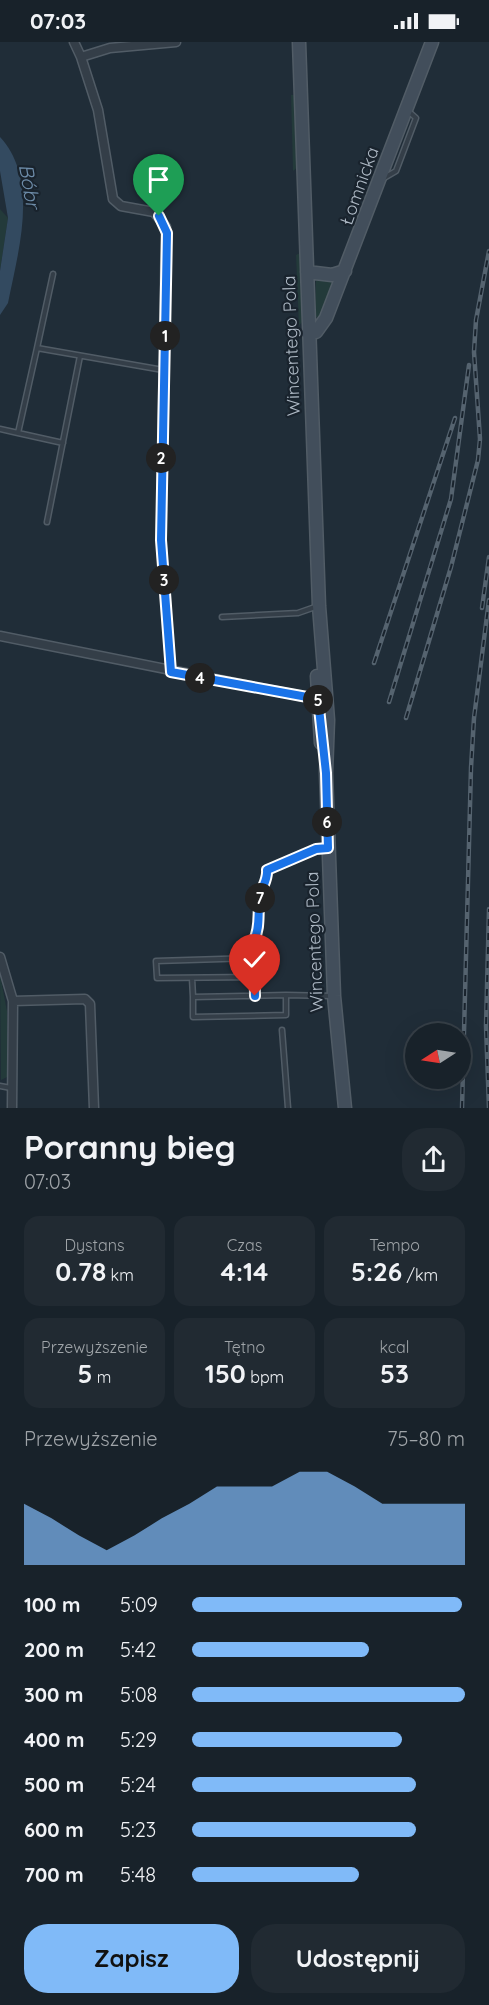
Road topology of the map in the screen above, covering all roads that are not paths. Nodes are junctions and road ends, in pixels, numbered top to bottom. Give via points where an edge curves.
1 (74, 42) edge
2 (176, 42) edge
3 (299, 42) edge
4 (432, 42) edge
5 (81, 57) junction
6 (345, 271) junction
7 (307, 272) junction
8 (53, 274) dead end
9 (309, 333) junction
10 (37, 348) junction
11 (80, 356) junction
12 (164, 370) junction
13 (0, 429) edge
14 (18, 433) junction
15 (63, 443) junction
16 (47, 522) dead end
17 (319, 606) junction
18 (222, 617) dead end
19 (0, 636) edge
20 (171, 672) junction
21 (323, 703) junction
22 (328, 848) junction
23 (0, 957) edge
24 (254, 958) junction
25 (255, 977) junction
26 (192, 978) junction
27 (286, 995) junction
28 (255, 996) junction
29 (334, 996) junction
30 (193, 997) junction
31 (13, 1001) junction
32 (282, 1030) dead end
33 (0, 1086) edge
34 (13, 1088) junction
35 (12, 1108) edge
36 (94, 1108) edge
37 (288, 1108) edge
38 (345, 1108) edge

1 - 5 street
2 - 5 street via 110,48
3 - 7 street, Wincentego Pola
4 - 6 street, Łomnicka
5 - 12 street via 98,110 116,204 154,212 166,226
6 - 7 street via 333,275
6 - 9 street, Łomnicka via 322,327
7 - 9 street, Wincentego Pola
8 - 10 lane
9 - 17 street, Wincentego Pola
10 - 11 lane
10 - 14 lane
11 - 12 lane
11 - 15 lane
12 - 20 street via 161,540
13 - 14 lane
14 - 15 lane
15 - 16 lane
17 - 18 lane via 298,614
17 - 21 street, Wincentego Pola
19 - 20 street
20 - 21 street
21 - 22 street, Wincentego Pola
22 - 24 lane via 316,849 267,870 268,879 260,896
22 - 29 street, Wincentego Pola
23 - 31 street
24 - 25 lane
24 - 26 lane via 156,961 157,978
25 - 26 lane
25 - 28 lane
26 - 30 lane
27 - 28 lane
27 - 29 lane
27 - 30 lane via 286,1015 193,1017
28 - 30 lane
29 - 38 street, Wincentego Pola
31 - 34 street
31 - 36 street via 85,999 90,1004
32 - 37 lane
33 - 34 lane
34 - 35 street

